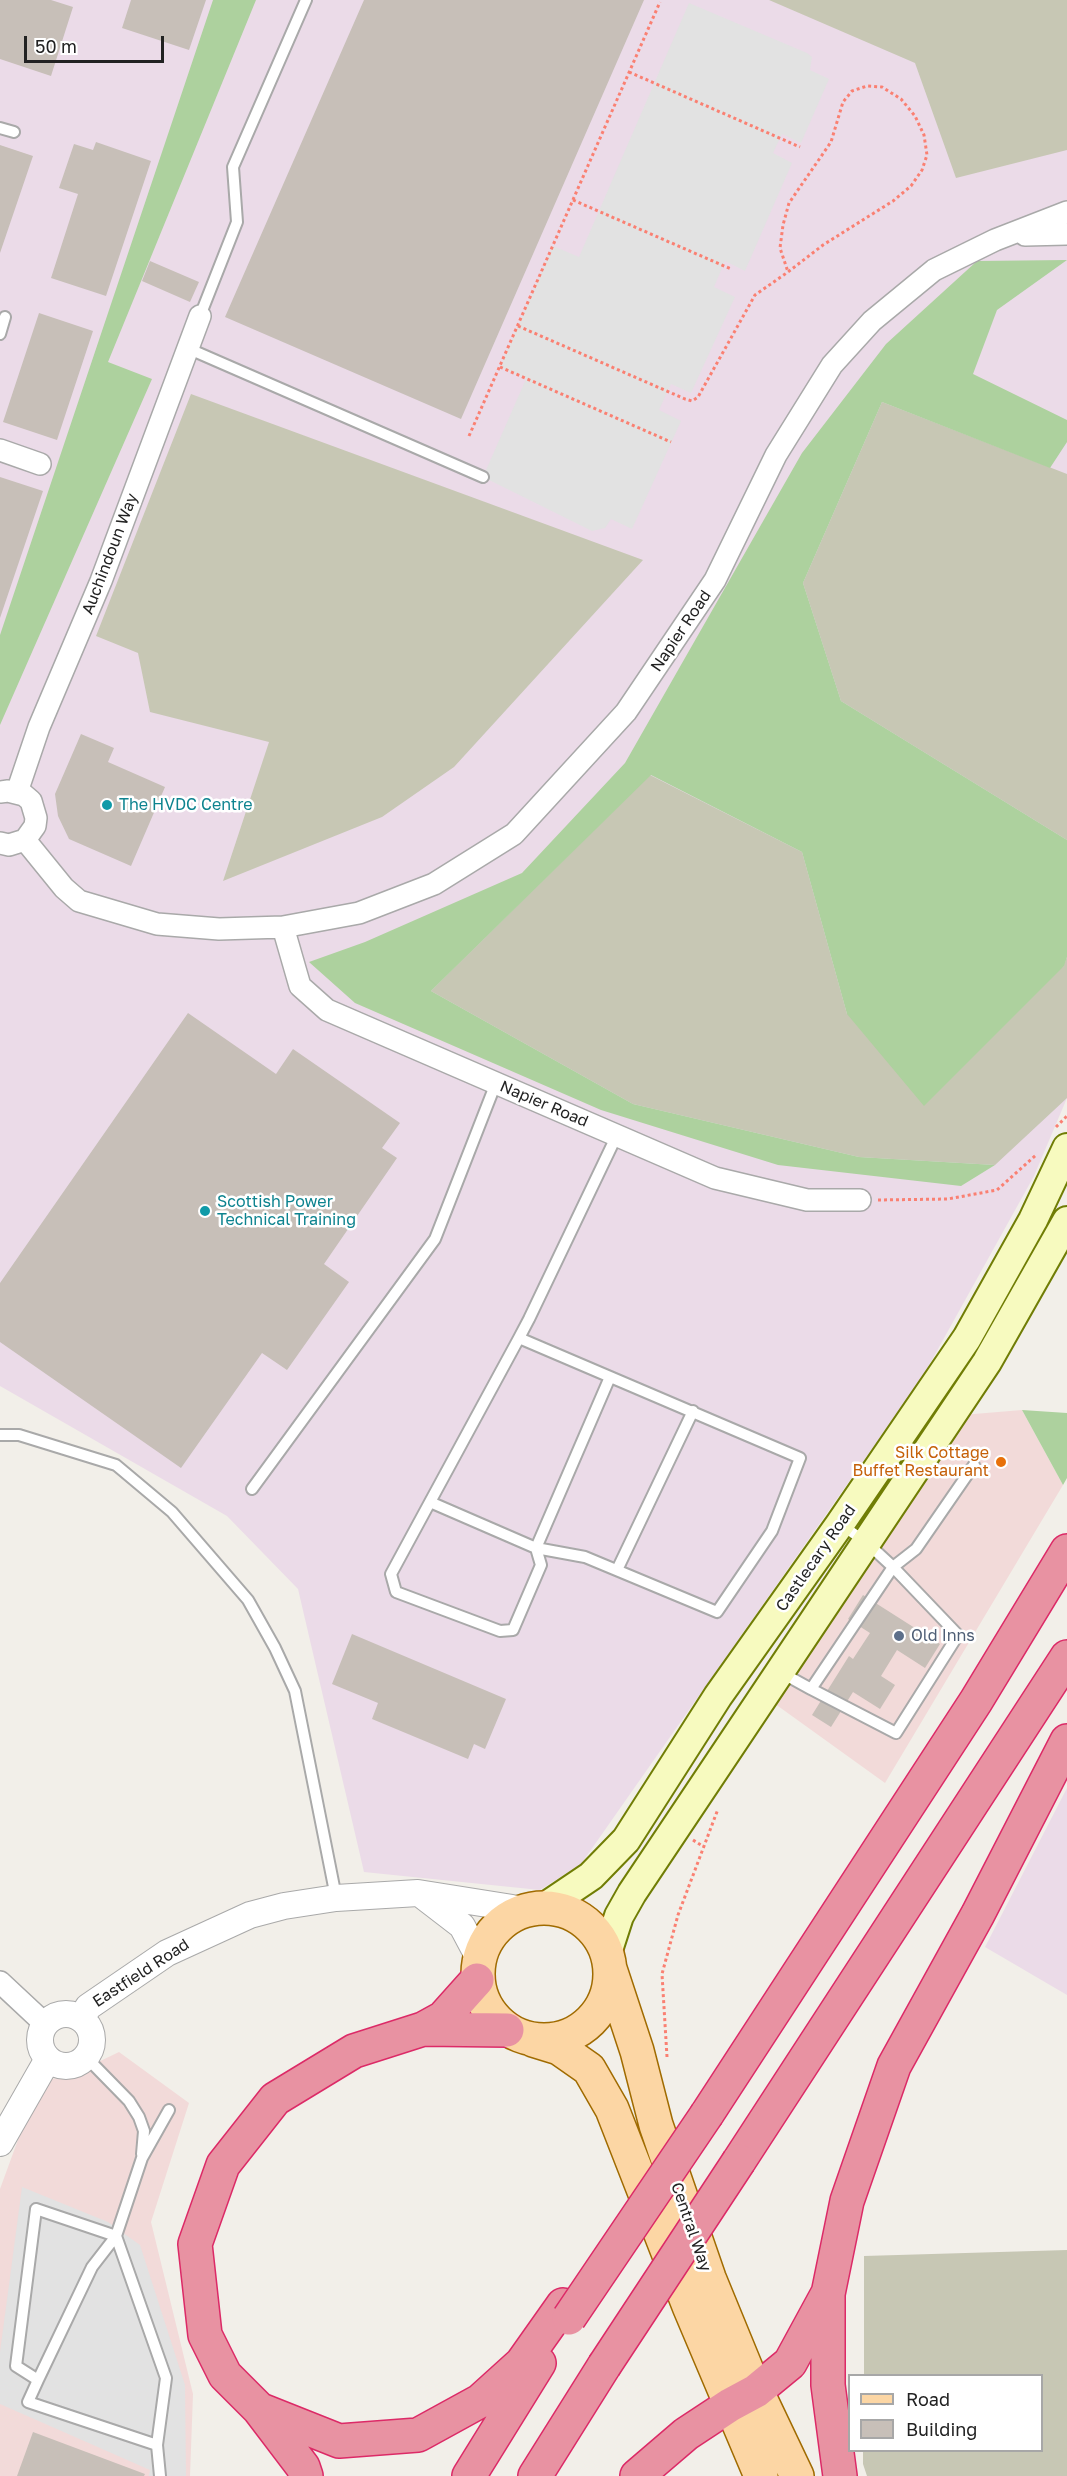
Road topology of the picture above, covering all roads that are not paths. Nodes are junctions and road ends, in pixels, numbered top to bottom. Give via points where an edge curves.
1 (306, 0) edge
2 (0, 128) edge
3 (14, 132) dead end
4 (1067, 212) edge
5 (1067, 234) edge
6 (995, 240) junction
7 (200, 316) joint
8 (6, 317) dead end
9 (0, 334) edge
10 (187, 348) junction
11 (0, 450) edge
12 (40, 464) dead end
13 (483, 477) dead end
14 (8, 792) edge
15 (25, 840) junction
16 (0, 843) edge
17 (283, 927) junction
18 (496, 1083) junction
19 (617, 1135) junction
20 (1055, 1142) edge
21 (860, 1200) road end
22 (1067, 1221) edge
23 (519, 1338) junction
24 (610, 1377) junction
25 (693, 1412) junction
26 (0, 1435) edge
27 (974, 1465) dead end
28 (252, 1489) dead end
29 (430, 1502) junction
30 (840, 1524) junction
31 (866, 1542) junction
32 (536, 1548) junction
33 (1067, 1551) edge
34 (893, 1567) junction
35 (617, 1570) junction
36 (1067, 1657) edge
37 (780, 1672) junction
38 (811, 1689) junction
39 (1067, 1740) edge
40 (418, 1893) junction
41 (336, 1898) junction
42 (535, 1909) junction
43 (609, 1961) junction
44 (478, 1969) junction
45 (0, 1982) edge
46 (82, 2019) junction
47 (45, 2024) junction
48 (423, 2029) junction
49 (520, 2035) junction
50 (86, 2057) junction
51 (48, 2059) junction
52 (169, 2110) dead end
53 (0, 2143) edge
54 (142, 2158) junction
55 (116, 2236) junction
56 (828, 2294) junction
57 (566, 2312) junction
58 (38, 2380) junction
59 (743, 2398) junction
60 (259, 2409) junction
61 (157, 2445) junction
62 (160, 2476) edge
63 (306, 2476) edge
64 (469, 2476) edge
65 (535, 2476) edge
66 (637, 2476) edge
67 (761, 2476) edge
68 (797, 2476) edge
69 (840, 2476) edge

1 - 7 lane via 233,167 237,222
2 - 3 lane
4 - 6 street, Napier Road
5 - 6 street, Napier Road via 1038,233
6 - 17 street, Napier Road via 934,270 872,321 832,365 776,455 716,580 626,712 514,834 434,884 359,913
7 - 10 street, Auchindoun Way
8 - 9 lane
10 - 13 lane
10 - 14 street, Auchindoun Way via 101,581
11 - 12 street
14 - 15 street via 31,801 36,818
15 - 16 street via 9,845
15 - 17 street, Napier Road via 63,888 79,901 157,924 219,929
17 - 18 street, Napier Road via 300,986 327,1010
18 - 19 street, Napier Road
18 - 28 lane via 435,1239
19 - 21 street, Napier Road via 715,1178 807,1200
19 - 23 lane
20 - 30 main road, Castlecary Road via 1033,1220 967,1338
22 - 31 main road, Castlecary Road via 987,1362
23 - 24 lane
23 - 29 lane
24 - 25 lane
24 - 32 lane
25 - 35 lane
25 - 35 lane via 800,1458 772,1532 717,1612
26 - 41 lane via 19,1435 116,1465 172,1512 248,1600 295,1691
27 - 34 lane via 916,1549
29 - 32 lane
29 - 32 lane via 391,1574 396,1592 500,1631 513,1630 542,1564
30 - 31 lane
30 - 42 main road, Castlecary Road via 718,1696 626,1840 591,1876
31 - 34 lane
31 - 37 main road, Castlecary Road
32 - 35 lane via 585,1557
33 - 57 highway, bridge via 976,1701 825,1934
34 - 38 lane
34 - 38 lane via 958,1635 896,1733
36 - 65 highway, bridge
37 - 38 lane
37 - 43 main road, Castlecary Road via 619,1916
39 - 56 highway via 894,2066 847,2201
40 - 41 street, Eastfield Road
40 - 42 street, Eastfield Road
40 - 44 street via 462,1926
41 - 46 street, Eastfield Road via 250,1915 195,1938 129,1976 88,2007
42 - 43 main road via 568,1912 587,1923 601,1940
42 - 44 main road via 508,1918 493,1930
43 - 49 main road via 610,1984 592,2020 575,2033 556,2040
43 - 59 main road, Central Way
44 - 48 highway via 443,2018
44 - 49 main road via 482,1999 492,2016
45 - 47 street
46 - 47 street via 59,2015
46 - 50 street via 92,2042
47 - 51 street via 40,2046
48 - 49 highway
48 - 60 highway via 354,2051 274,2098 223,2165 195,2244 205,2335 225,2375
49 - 59 main road, Central Way via 559,2048 589,2069 599,2084
50 - 51 street via 71,2066
50 - 54 lane via 129,2101 139,2117 144,2131
51 - 53 street
52 - 54 lane
54 - 55 lane
55 - 58 lane via 92,2267
55 - 58 lane via 36,2209 16,2366
55 - 61 lane via 166,2378
56 - 59 highway via 790,2363
56 - 69 highway via 828,2385
57 - 60 highway via 522,2363 480,2401 418,2435 339,2441
57 - 64 highway
58 - 61 lane via 28,2402
59 - 66 highway via 686,2434
59 - 67 main road, Central Way
59 - 68 main road, Central Way
60 - 63 highway
61 - 62 lane

